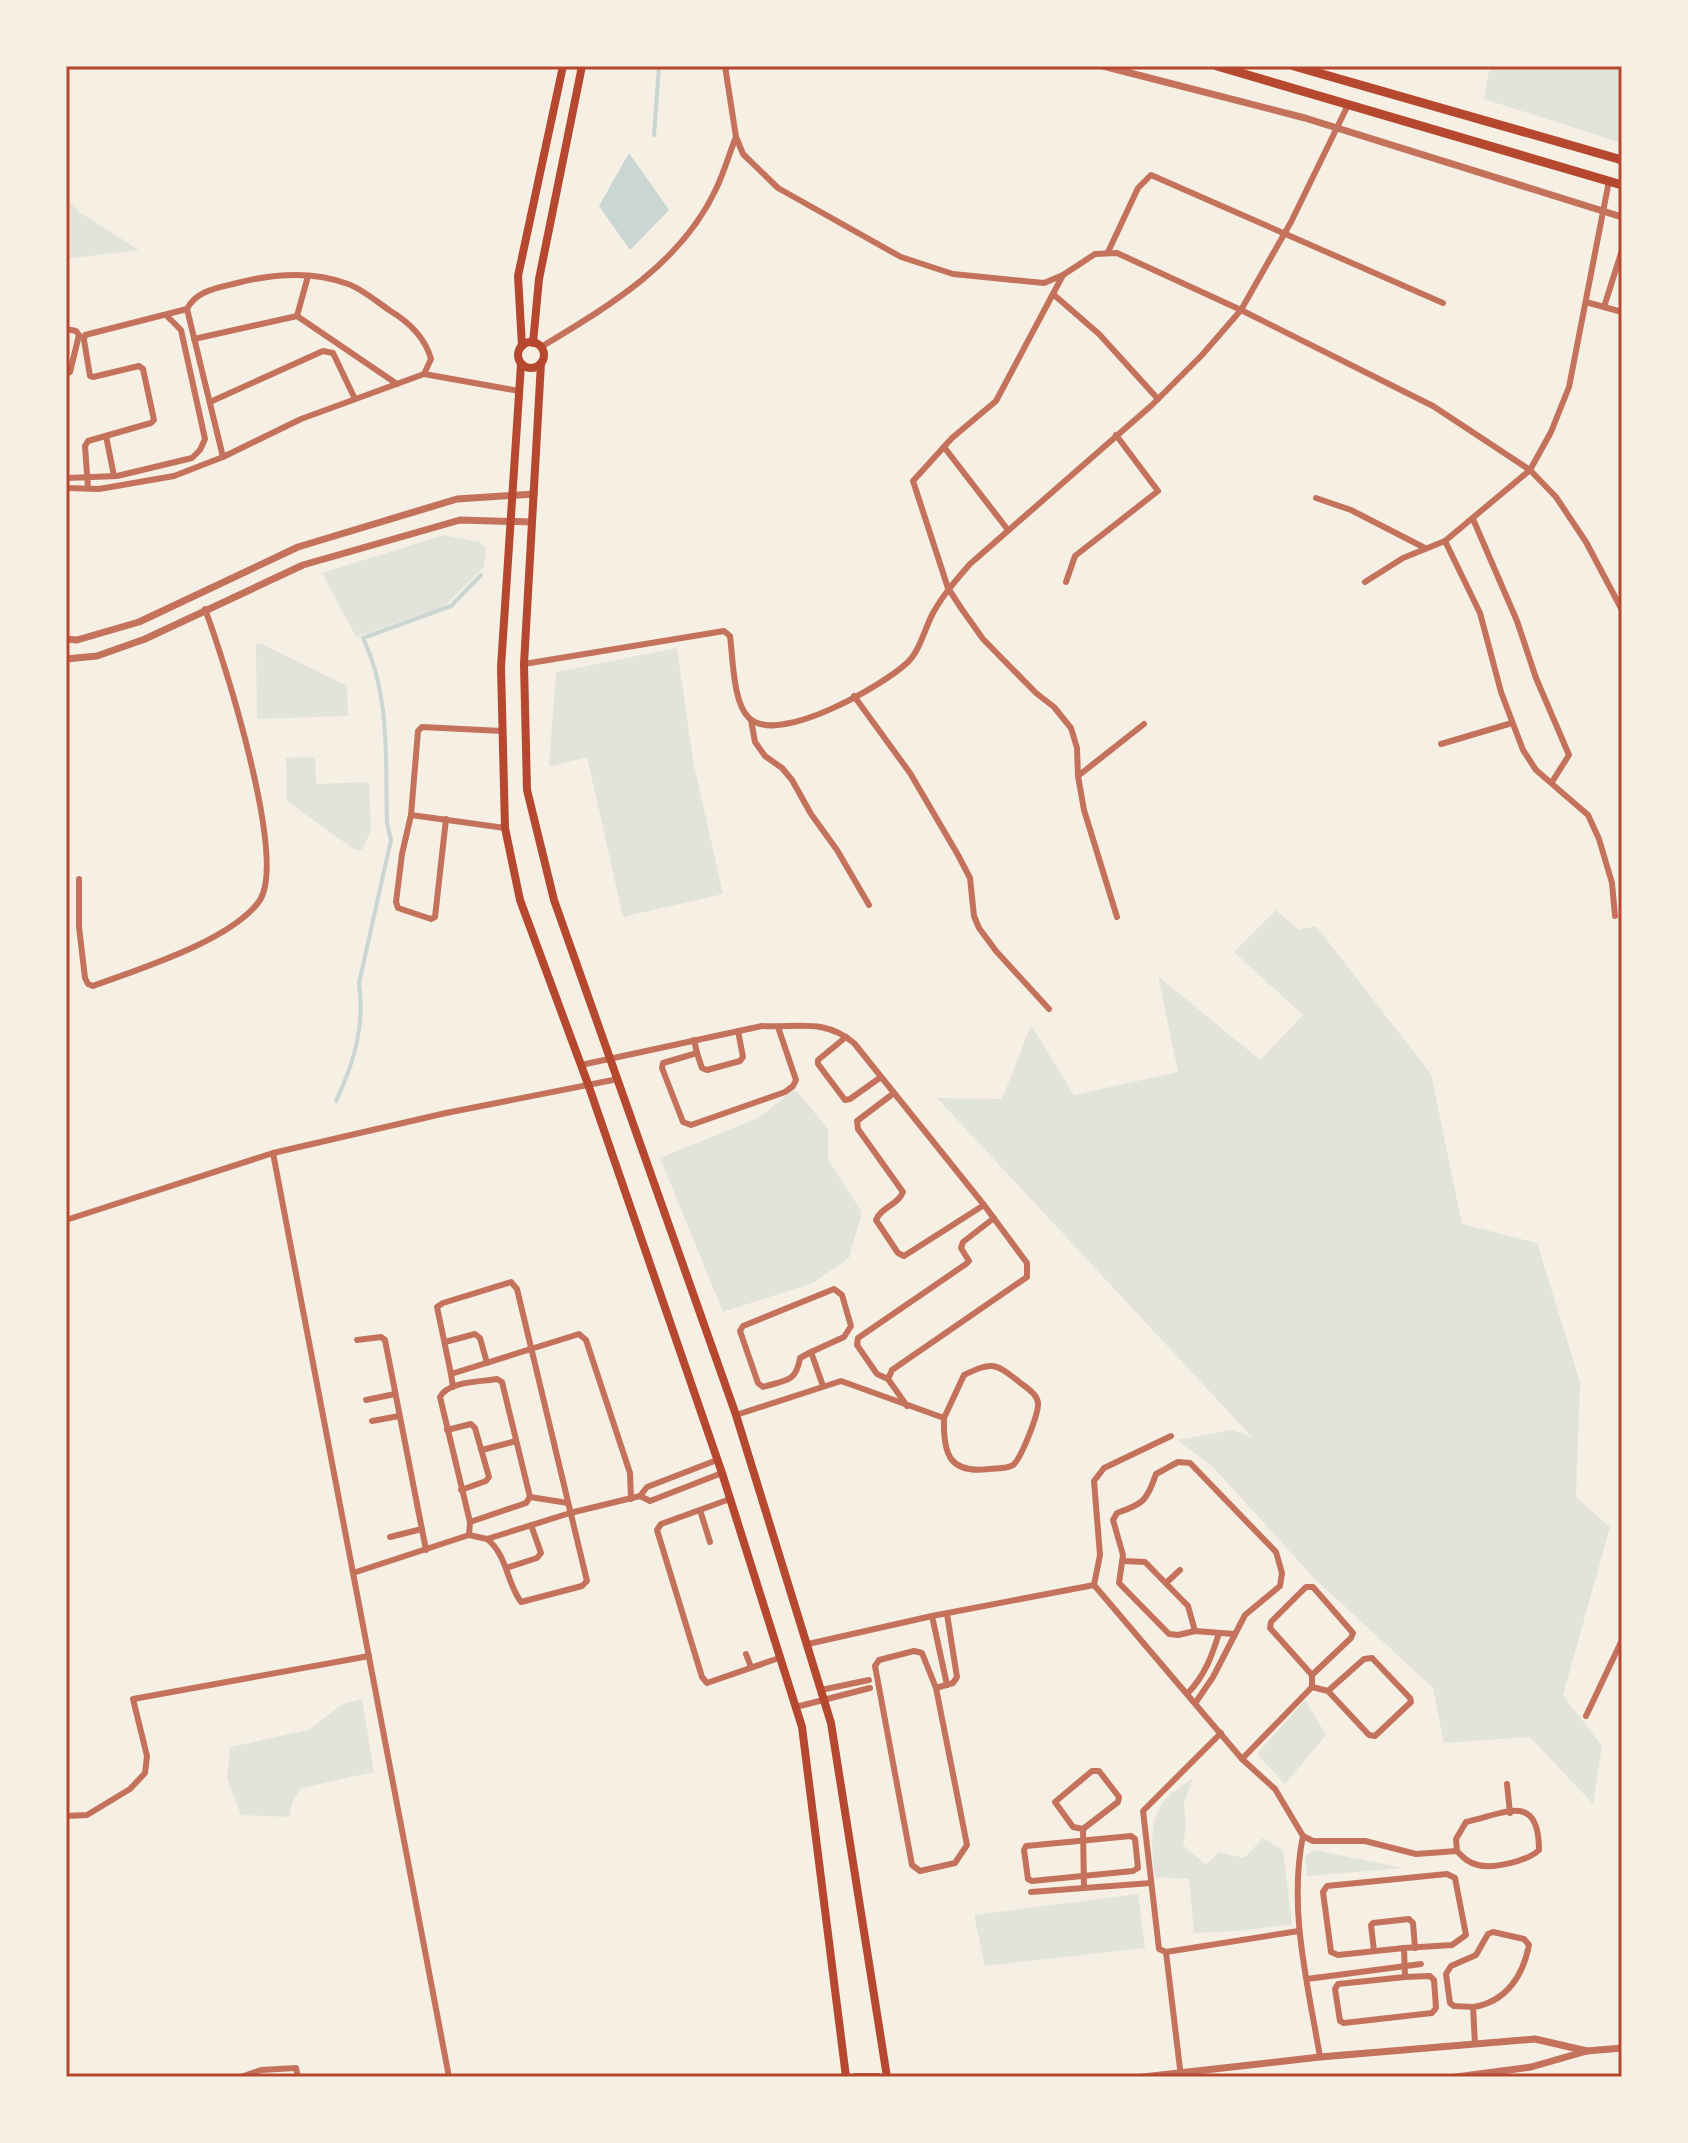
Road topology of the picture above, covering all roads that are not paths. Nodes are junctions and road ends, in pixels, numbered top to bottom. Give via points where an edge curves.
1 (563, 66) edge
2 (582, 66) edge
3 (725, 66) edge
4 (1103, 66) edge
5 (1217, 66) edge
6 (1294, 66) edge
7 (1348, 105) junction
8 (1337, 128) junction
9 (736, 137) junction
10 (1620, 158) edge
11 (1609, 181) junction
12 (1622, 185) edge
13 (1603, 211) junction
14 (1622, 217) edge
15 (1285, 232) junction
16 (1622, 250) edge
17 (1108, 252) junction
18 (1063, 275) junction
19 (308, 276) junction
20 (1053, 294) junction
21 (1586, 302) junction
22 (1443, 303) dead end
23 (1604, 307) junction
24 (187, 309) junction
25 (1241, 310) junction
26 (1622, 312) edge
27 (165, 315) junction
28 (297, 316) junction
29 (66, 329) edge
30 (194, 339) junction
31 (537, 345) junction
32 (522, 346) junction
33 (541, 363) junction
34 (521, 364) junction
35 (66, 374) edge
36 (424, 374) junction
37 (397, 384) junction
38 (519, 391) junction
39 (355, 399) junction
40 (1158, 399) junction
41 (210, 402) junction
42 (1116, 435) junction
43 (106, 436) junction
44 (944, 447) junction
45 (223, 457) junction
46 (1530, 470) junction
47 (114, 476) junction
48 (66, 478) edge
49 (88, 478) junction
50 (66, 488) edge
51 (88, 488) junction
52 (510, 494) junction
53 (534, 494) junction
54 (1316, 498) dead end
55 (1473, 519) junction
56 (532, 522) junction
57 (509, 524) junction
58 (1008, 530) junction
59 (1445, 541) junction
60 (1425, 548) junction
61 (256, 567) junction
62 (264, 582) junction
63 (1066, 582) dead end
64 (1365, 582) dead end
65 (948, 588) junction
66 (205, 609) junction
67 (1622, 610) edge
68 (66, 639) edge
69 (77, 640) junction
70 (78, 658) junction
71 (66, 659) edge
72 (524, 664) junction
73 (854, 696) junction
74 (751, 720) junction
75 (1512, 723) junction
76 (1144, 724) dead end
77 (502, 731) junction
78 (1441, 744) dead end
79 (1078, 776) junction
80 (1552, 782) junction
81 (411, 815) junction
82 (446, 819) junction
83 (505, 828) junction
84 (79, 879) dead end
85 (869, 905) dead end
86 (1615, 916) dead end
87 (1117, 917) dead end
88 (1049, 1009) dead end
89 (778, 1027) junction
90 (738, 1031) junction
91 (846, 1037) junction
92 (694, 1040) junction
93 (697, 1053) junction
94 (610, 1057) junction
95 (581, 1065) junction
96 (881, 1077) junction
97 (618, 1079) junction
98 (588, 1084) junction
99 (894, 1093) junction
100 (273, 1153) junction
101 (984, 1205) junction
102 (994, 1218) junction
103 (66, 1220) edge
104 (357, 1340) dead end
105 (445, 1342) junction
106 (534, 1350) junction
107 (811, 1352) junction
108 (487, 1363) junction
109 (451, 1374) junction
110 (888, 1379) junction
111 (823, 1386) junction
112 (453, 1387) junction
113 (395, 1394) junction
114 (366, 1400) dead end
115 (907, 1406) junction
116 (736, 1415) junction
117 (399, 1416) junction
118 (944, 1418) junction
119 (372, 1421) dead end
120 (447, 1430) junction
121 (1171, 1436) dead end
122 (516, 1441) junction
123 (482, 1450) junction
124 (717, 1460) junction
125 (722, 1473) junction
126 (461, 1490) junction
127 (640, 1496) junction
128 (530, 1497) junction
129 (631, 1499) junction
130 (730, 1499) junction
131 (568, 1503) junction
132 (700, 1510) junction
133 (570, 1513) junction
134 (470, 1522) junction
135 (531, 1525) junction
136 (422, 1529) junction
137 (469, 1535) junction
138 (390, 1537) dead end
139 (487, 1539) junction
140 (710, 1542) dead end
141 (426, 1550) junction
142 (1123, 1561) junction
143 (506, 1568) junction
144 (1180, 1570) dead end
145 (353, 1573) junction
146 (1166, 1583) junction
147 (1094, 1585) junction
148 (947, 1614) junction
149 (932, 1616) junction
150 (1195, 1631) junction
151 (1219, 1633) junction
152 (1234, 1634) junction
153 (1622, 1640) edge
154 (808, 1644) junction
155 (746, 1654) dead end
156 (369, 1656) junction
157 (779, 1658) junction
158 (751, 1667) junction
159 (1312, 1675) junction
160 (869, 1680) dead end
161 (947, 1685) junction
162 (1312, 1687) junction
163 (870, 1688) dead end
164 (936, 1688) junction
165 (821, 1690) junction
166 (1328, 1691) junction
167 (1188, 1693) junction
168 (824, 1701) junction
169 (1196, 1702) junction
170 (796, 1707) junction
171 (1586, 1716) dead end
172 (1221, 1733) junction
173 (1242, 1759) junction
174 (1507, 1784) dead end
175 (1510, 1813) junction
176 (66, 1816) edge
177 (1083, 1829) junction
178 (1303, 1836) junction
179 (1081, 1841) junction
180 (1457, 1851) junction
181 (1084, 1876) junction
182 (1151, 1883) junction
183 (1084, 1888) junction
184 (1031, 1892) dead end
185 (1299, 1931) junction
186 (1404, 1948) junction
187 (1415, 1948) junction
188 (1374, 1951) junction
189 (1166, 1952) junction
190 (1421, 1964) dead end
191 (1404, 1966) junction
192 (1405, 1977) junction
193 (1307, 1979) junction
194 (1473, 2007) junction
195 (1475, 2044) junction
196 (1622, 2048) edge
197 (1587, 2051) junction
198 (1320, 2057) junction
199 (1181, 2075) edge
200 (241, 2077) edge
201 (298, 2077) edge
202 (449, 2077) edge
203 (846, 2077) edge
204 (856, 2077) edge
205 (878, 2077) edge
206 (887, 2077) edge
207 (1143, 2077) edge
208 (1456, 2077) edge

1 - 32 main road via 518,276
2 - 31 main road via 541,265
3 - 9 street
4 - 8 street
5 - 7 main road
6 - 10 main road
7 - 8 street
7 - 11 main road
8 - 13 street
8 - 15 street
9 - 18 street via 743,154 778,188 901,257 953,274 1021,283 1044,283
9 - 31 street via 716,190 658,269 597,313
11 - 12 main road
11 - 13 street
13 - 14 street
13 - 21 street
15 - 17 street via 1151,175 1138,188
15 - 22 street
15 - 25 street
16 - 23 street
17 - 18 street via 1095,254
17 - 25 street
18 - 20 street
19 - 24 street via 262,276 211,290 191,299
19 - 28 street
19 - 36 street via 350,284 406,320 427,344 431,359
20 - 40 street via 1099,334
20 - 44 street via 996,401
21 - 23 street
21 - 46 street via 1569,387
23 - 26 street
24 - 27 street
24 - 30 street
25 - 40 street
25 - 46 street via 1433,406
27 - 43 street via 85,335 90,376 143,369 154,420
27 - 47 street via 181,330 205,439 192,458
28 - 30 street
28 - 37 street
29 - 35 street via 79,335
30 - 41 street
31 - 32 main road
31 - 33 main road via 544,355
32 - 34 main road
33 - 34 main road via 529,368
33 - 53 main road
34 - 38 main road
36 - 37 street
36 - 38 street
37 - 39 street
38 - 52 main road
39 - 41 street via 333,353 323,351
39 - 45 street
40 - 42 street
41 - 45 street
42 - 58 street
42 - 63 street via 1158,491 1075,556
43 - 47 street
43 - 49 street via 85,446
44 - 58 street
44 - 65 street via 913,481
45 - 51 street via 174,476
46 - 55 street
46 - 67 street via 1586,542
47 - 49 street
48 - 49 street
49 - 51 street
50 - 51 street
52 - 53 street
52 - 57 main road
52 - 61 street via 457,499 298,547
53 - 56 main road
54 - 60 street
55 - 59 street
55 - 80 street via 1569,755
56 - 57 street
56 - 72 main road
57 - 62 street via 460,520 303,565
57 - 77 main road
58 - 65 street
59 - 60 street
59 - 75 street via 1480,613
60 - 64 street
61 - 62 street
61 - 69 street via 139,622
62 - 66 street
65 - 73 street via 911,660
65 - 79 street via 983,639 1064,718 1077,748
66 - 70 street via 145,639
66 - 84 street via 227,667 265,830 268,875 261,897 231,928 93,986 85,978
68 - 69 street
69 - 70 street
70 - 71 street
72 - 74 street via 724,631 730,636 739,705
72 - 94 main road via 527,790 554,900
73 - 74 street via 792,724 769,726
73 - 88 street via 910,773 958,855 970,878 979,928
74 - 85 street via 755,742 792,780
75 - 78 street
75 - 80 street via 1529,760
76 - 79 street
77 - 81 street via 422,727
77 - 83 main road
79 - 87 street
80 - 86 street via 1588,815 1612,883
81 - 82 street
81 - 82 street via 396,902 398,908 431,919
82 - 83 street
83 - 95 main road via 520,900
89 - 90 street
89 - 91 street via 817,1024
89 - 93 street via 796,1080 793,1086 691,1125 683,1122 662,1068 663,1063
90 - 92 street
90 - 93 street via 740,1061 707,1070
91 - 96 street
91 - 96 street via 818,1060 845,1100
92 - 93 street
92 - 94 street
94 - 95 street
94 - 97 main road
95 - 98 main road
96 - 99 street
97 - 98 street
97 - 116 main road
98 - 100 street
98 - 124 main road
99 - 101 street
99 - 101 street via 857,1121 903,1192 876,1220 898,1253 904,1256
100 - 103 street
100 - 145 street
101 - 102 street
102 - 110 street via 1027,1263 1027,1277 892,1370
102 - 110 street via 963,1242 966,1264 858,1338 857,1345 877,1374
104 - 113 street via 385,1340
105 - 106 street via 437,1307 511,1282
105 - 108 street via 475,1334
105 - 109 street
106 - 108 street
106 - 129 street via 579,1334 586,1340 630,1473
106 - 131 street
107 - 107 street via 844,1337 851,1326 842,1295 834,1289 740,1331 763,1387 793,1378 800,1358
107 - 111 street
108 - 109 street
109 - 112 street
110 - 115 street
111 - 115 street via 841,1381
111 - 116 street
112 - 120 street via 440,1397
112 - 122 street via 502,1382
113 - 114 street
113 - 117 street
115 - 118 street
116 - 154 main road
117 - 119 street
117 - 136 street
118 - 118 street via 964,1375 986,1365 998,1366 1035,1395 1038,1405 1020,1458 1011,1467 968,1472 957,1465 945,1449
120 - 123 street via 471,1424
120 - 126 street
121 - 147 street via 1104,1468 1094,1481 1100,1555
122 - 123 street
122 - 128 street
123 - 126 street via 489,1477
124 - 125 main road
124 - 127 street via 647,1487
125 - 127 street via 650,1501
125 - 130 main road
126 - 134 street
127 - 129 street
128 - 131 street
128 - 134 street
129 - 133 street
130 - 132 street
130 - 157 main road
131 - 133 street
132 - 140 street
132 - 158 street via 657,1530 702,1677 707,1683
133 - 135 street
133 - 143 street via 587,1581 582,1586 521,1602
134 - 137 street
135 - 139 street
135 - 143 street via 541,1553
136 - 138 street
136 - 141 street
137 - 139 street
137 - 141 street
139 - 143 street via 500,1549
141 - 145 street
142 - 146 street via 1145,1562
142 - 150 street via 1119,1583 1169,1634
142 - 152 street via 1113,1520 1117,1513 1140,1505 1156,1474 1178,1462 1190,1463 1276,1552 1282,1573 1280,1586 1245,1615
144 - 146 street
145 - 156 street
146 - 150 street via 1188,1606
147 - 148 street
147 - 167 street
148 - 149 street
148 - 161 street via 957,1669 957,1677
149 - 154 street
149 - 161 street
150 - 151 street
151 - 152 street
151 - 167 street via 1211,1661
152 - 169 street
153 - 171 street
154 - 165 main road
155 - 158 street
156 - 176 street via 133,1699 147,1756 145,1773 130,1789 87,1815
156 - 202 street
157 - 158 street
157 - 170 main road
159 - 159 street via 1353,1633 1313,1587 1306,1587 1270,1628
159 - 162 street
160 - 165 street
161 - 164 street
162 - 166 street
162 - 173 street
163 - 168 street
164 - 164 street via 967,1845 955,1863 920,1871 912,1865 875,1666 879,1660 922,1653
165 - 168 main road
166 - 166 street via 1372,1658 1411,1702 1375,1736
167 - 169 street
168 - 170 street
168 - 206 main road
169 - 172 street
170 - 203 main road
172 - 173 street
172 - 182 street via 1143,1811
173 - 178 street via 1275,1789
174 - 175 street
175 - 180 street via 1466,1822 1456,1839
175 - 180 street via 1521,1810 1539,1827 1539,1850 1533,1856 1488,1866 1465,1860
177 - 177 street via 1118,1802 1099,1771 1092,1771 1055,1802 1073,1827
177 - 179 street
178 - 180 street via 1313,1841 1365,1841 1416,1854
178 - 185 street
179 - 181 street
179 - 181 street via 1131,1836 1138,1868
179 - 181 street via 1024,1850 1032,1881
181 - 183 street
182 - 183 street
182 - 189 street via 1159,1949
183 - 184 street
185 - 189 street
185 - 193 street
186 - 187 street
186 - 188 street
186 - 191 street
187 - 188 street via 1409,1919 1373,1923
187 - 188 street via 1452,1945 1466,1935 1455,1878 1447,1874 1327,1886 1323,1892 1331,1952
189 - 199 street
190 - 191 street
191 - 192 street
191 - 193 street
192 - 192 street via 1434,1980 1432,2013 1340,2021 1338,1984
193 - 198 street
194 - 194 street via 1508,1991 1525,1966 1529,1945 1524,1939 1493,1932 1471,1959 1451,1966 1446,1974 1450,2003
194 - 195 street
195 - 197 street via 1535,2039
195 - 198 street
196 - 197 street
197 - 208 street via 1531,2067
198 - 199 street
199 - 207 street
200 - 201 street via 296,2068
204 - 205 main road

